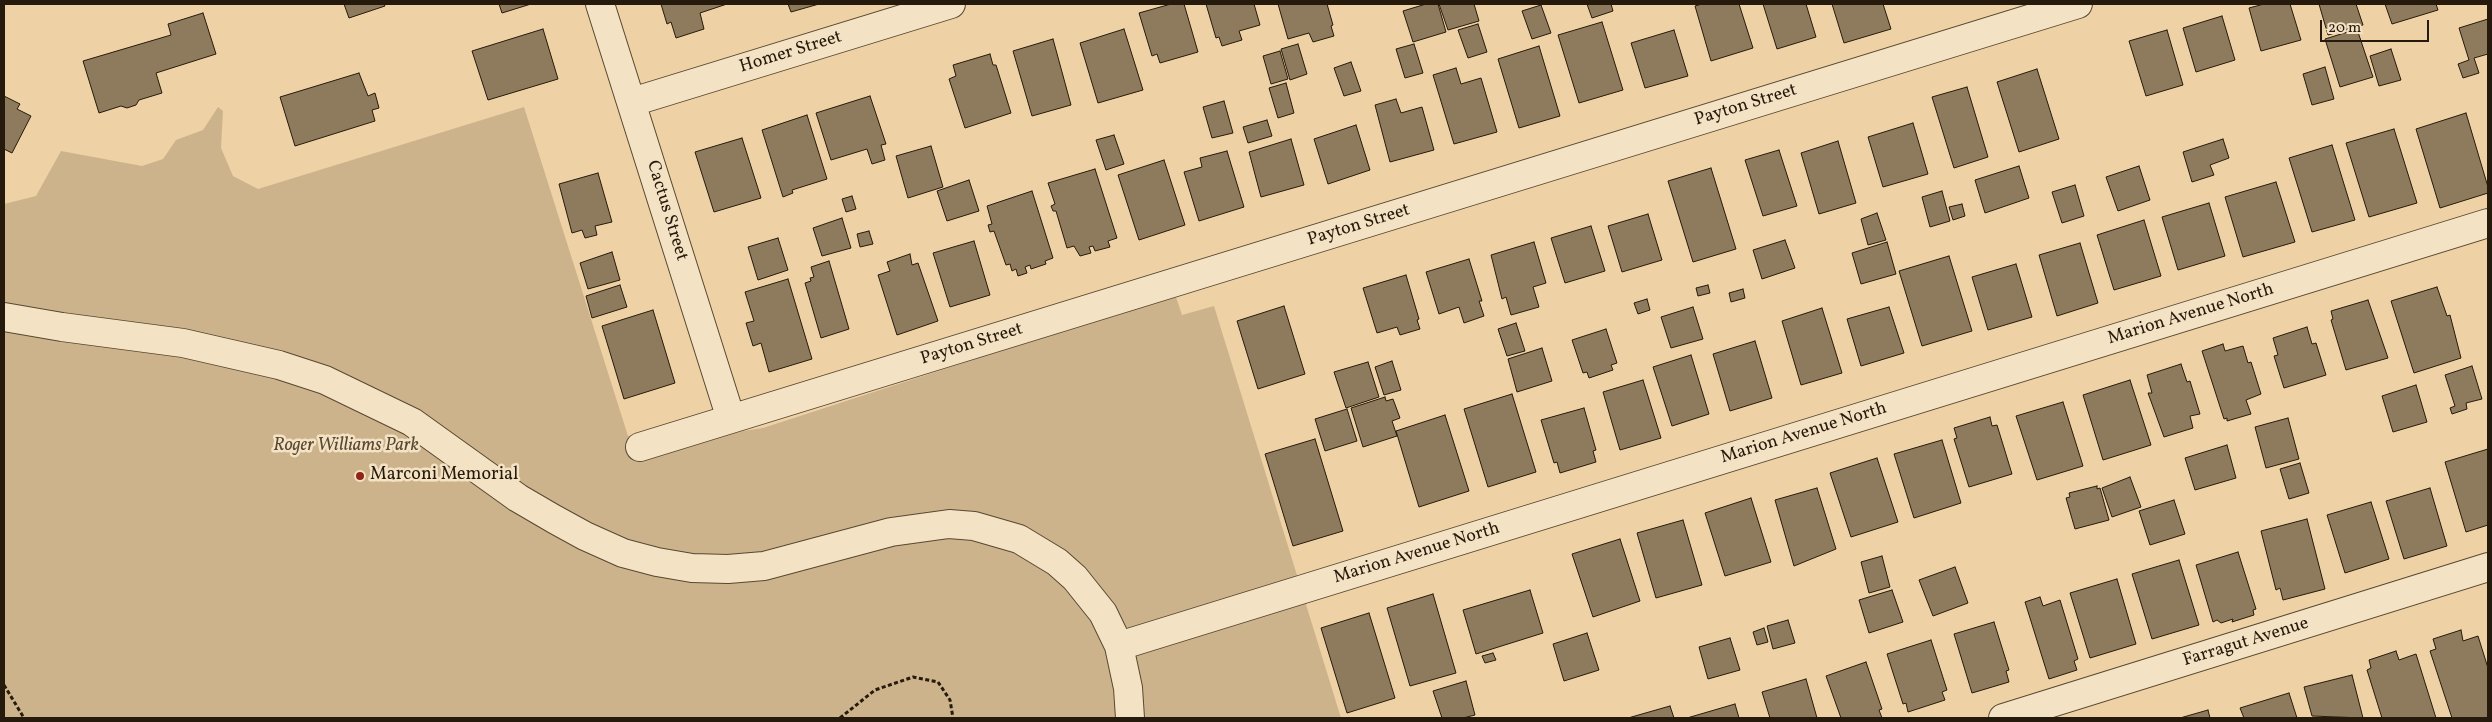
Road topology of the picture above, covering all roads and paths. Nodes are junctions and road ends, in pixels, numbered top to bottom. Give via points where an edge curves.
1 (600, 4) edge
2 (951, 4) edge
3 (2078, 4) edge
4 (632, 102) junction
5 (2488, 223) edge
6 (4, 317) edge
7 (731, 419) junction
8 (640, 447) dead end
9 (2488, 567) edge
10 (1119, 646) junction
11 (4, 685) edge
12 (24, 718) edge
13 (840, 718) edge
14 (953, 718) edge
15 (1130, 718) edge
16 (2003, 718) edge

1 - 4 street, Cactus Street
2 - 4 street, Homer Street
3 - 7 street, Payton Street
4 - 7 street, Cactus Street
5 - 10 street, Marion Avenue North
6 - 10 street via 183,343 278,365 325,380 412,422 518,498 585,536 657,562 692,568 728,569 788,561 865,538 924,526 949,524 997,531 1038,548 1075,578 1102,613
7 - 8 street, Payton Street
9 - 16 street, Farragut Avenue
10 - 15 street via 1128,688
11 - 12 path
13 - 14 path via 875,690 913,677 938,682 950,700

